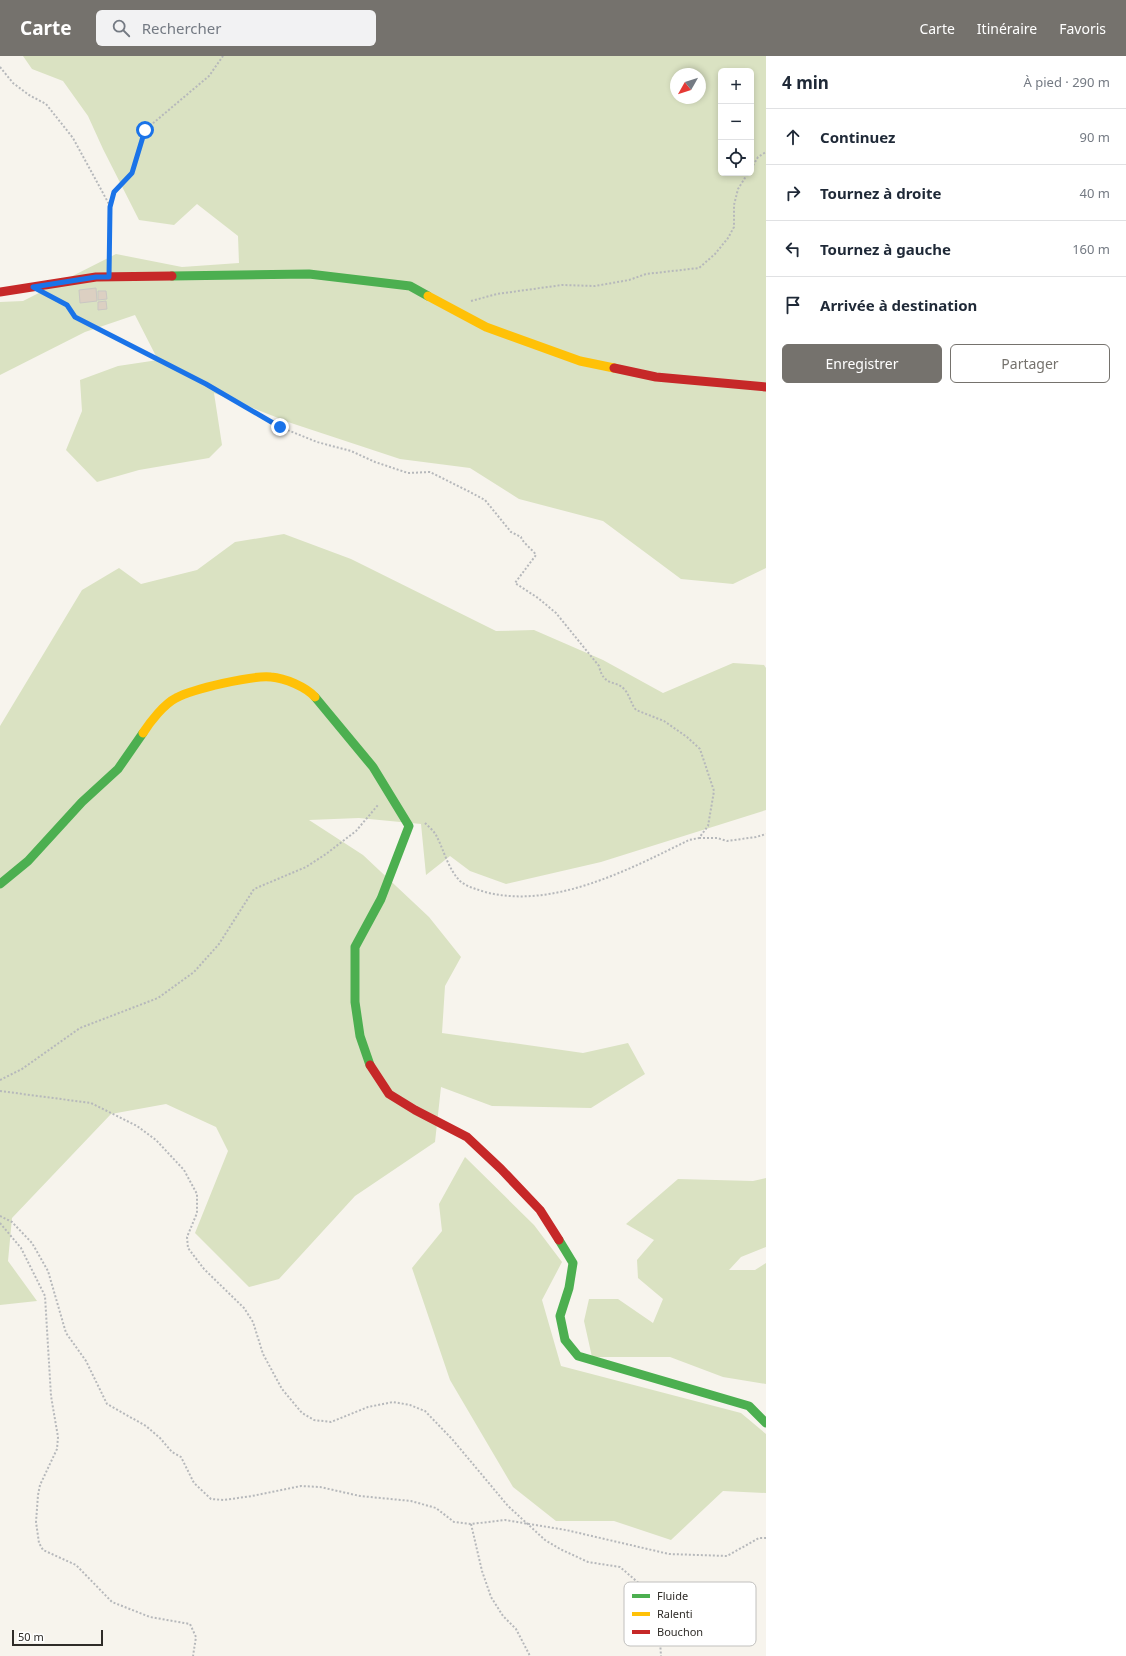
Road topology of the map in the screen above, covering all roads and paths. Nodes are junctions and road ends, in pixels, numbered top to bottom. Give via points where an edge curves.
1 (224, 56) edge
2 (0, 67) edge
3 (766, 152) edge
4 (754, 164) edge
5 (746, 176) edge
6 (110, 207) junction
7 (109, 277) junction
8 (0, 292) edge
9 (52, 297) dead end
10 (469, 301) dead end
11 (766, 386) edge
12 (390, 796) junction
13 (422, 820) dead end
14 (766, 834) edge
15 (699, 838) junction
16 (0, 884) edge
17 (0, 1080) edge
18 (0, 1091) edge
19 (0, 1216) edge
20 (0, 1223) edge
21 (766, 1423) edge
22 (470, 1524) junction
23 (530, 1525) junction
24 (766, 1538) edge
25 (638, 1582) edge
26 (660, 1646) edge
27 (193, 1656) edge
28 (530, 1656) edge
29 (661, 1656) edge

1 - 6 path via 209,76 145,130 132,173 114,192
2 - 6 path via 13,83 46,104 73,138
3 - 4 path
5 - 10 path via 734,205 734,227 728,238 699,268 646,274 595,286 562,285 497,294
6 - 7 path
7 - 8 street
7 - 11 street via 309,274 410,286 486,327 580,361 656,377
9 - 15 path via 67,305 75,317 206,384 280,427 408,473 430,472 485,500 511,532 521,536 536,555 515,583 556,613 599,666 606,680 625,689 636,710 664,721 700,749 714,791 708,826
12 - 16 street via 373,766 311,693 292,683 271,677 208,687 175,698 152,720 118,769 82,802 28,861
12 - 17 path via 374,808 356,831 326,854 306,867 254,889 219,944 194,972 158,998 80,1028 22,1069
12 - 21 street via 409,826 381,899 355,947 355,1002 360,1036 370,1069 390,1094 467,1137 540,1210 572,1263 560,1316 565,1340 578,1356 749,1406
13 - 15 path via 435,834 459,880 469,887 502,896 530,896 581,887 626,871
14 - 15 path via 727,841
18 - 23 path via 91,1103 137,1126 156,1140 184,1170 197,1194 197,1213 187,1237 188,1248 204,1269 244,1308 253,1322 262,1354 278,1384 302,1413 314,1420 331,1422 368,1407 393,1402 410,1404 425,1411 452,1438 508,1506
19 - 22 path via 12,1222 32,1243 48,1271 66,1333 86,1361 107,1404 146,1426 172,1452 181,1457 194,1483 211,1499 252,1496 301,1486 320,1487 360,1496 410,1501 436,1508 454,1522
20 - 27 path via 21,1248 45,1296 51,1396 58,1437 57,1449 40,1485 36,1522 42,1550 76,1565 112,1602 150,1617 190,1624 196,1637
22 - 23 path via 505,1520
22 - 28 path via 491,1597 516,1629
23 - 24 path via 566,1530 669,1554 727,1556 759,1538
23 - 25 path via 545,1540 560,1549 588,1562 620,1567
26 - 29 path

